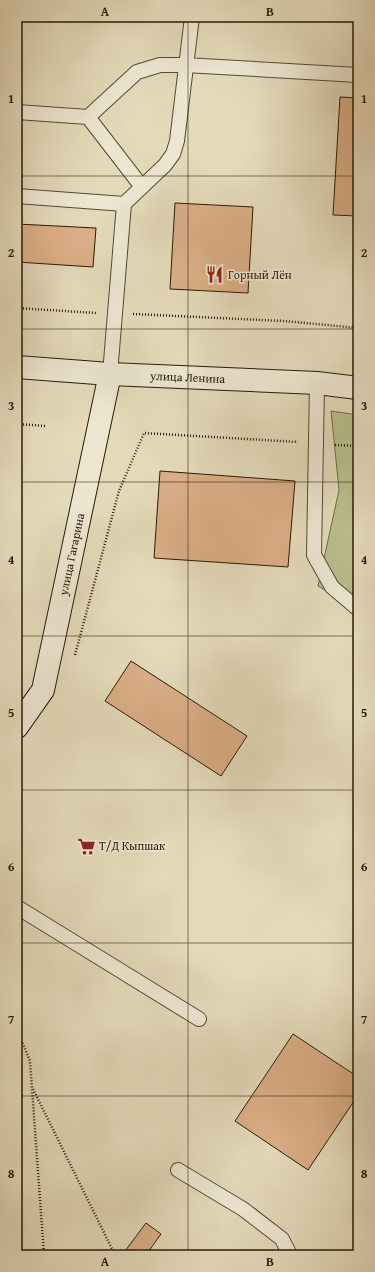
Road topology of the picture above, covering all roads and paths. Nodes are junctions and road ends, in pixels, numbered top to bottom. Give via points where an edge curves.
1 (192, 17) edge
2 (186, 64) junction
3 (358, 76) edge
4 (17, 112) edge
5 (88, 117) junction
6 (142, 187) junction
7 (17, 196) edge
8 (124, 204) junction
9 (17, 308) edge
10 (115, 314) junction
11 (358, 328) edge
12 (17, 367) edge
13 (110, 374) junction
14 (317, 383) junction
15 (358, 388) edge
16 (17, 424) edge
17 (46, 426) dead end
18 (316, 444) junction
19 (358, 446) edge
20 (358, 609) edge
21 (74, 661) dead end
22 (17, 728) edge
23 (22, 748) dead end
24 (17, 754) edge
25 (17, 907) edge
26 (199, 1019) dead end
27 (17, 1030) edge
28 (32, 1087) junction
29 (178, 1170) dead end
30 (358, 1248) edge
31 (44, 1255) edge
32 (115, 1255) edge
33 (290, 1255) edge
34 (354, 1255) edge

1 - 2 lane
2 - 3 lane
2 - 5 lane via 160,65 136,72
2 - 6 lane via 177,141 173,154
4 - 5 lane
5 - 6 lane
6 - 8 lane
7 - 8 lane
8 - 10 lane
9 - 10 path
10 - 11 path via 284,321
10 - 13 lane
12 - 13 street, улица Ленина
13 - 14 street, улица Ленина
13 - 22 street, улица Гагарина via 43,690
14 - 15 street, улица Ленина
14 - 18 lane
16 - 17 path
18 - 19 path
18 - 20 lane via 314,555 332,587
18 - 21 path via 144,433 119,491
23 - 24 path
25 - 26 lane
27 - 28 path via 30,1061
28 - 31 path
28 - 32 path
29 - 33 lane via 243,1209 282,1239
30 - 34 path

